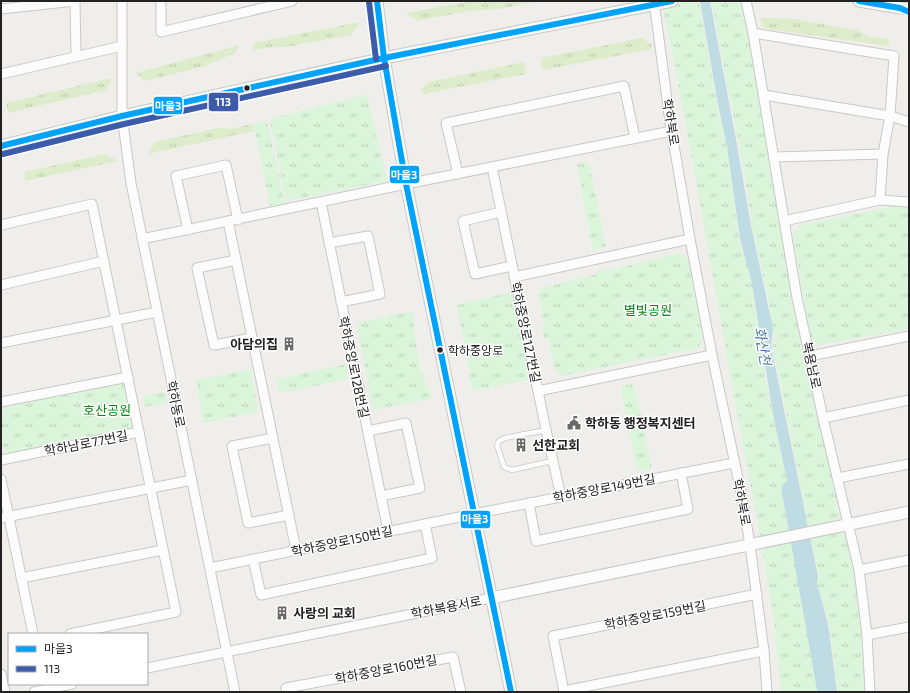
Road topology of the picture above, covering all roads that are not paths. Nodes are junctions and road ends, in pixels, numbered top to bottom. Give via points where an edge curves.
1 (75, 1) edge
2 (122, 1) edge
3 (161, 1) edge
4 (292, 1) edge
5 (377, 1) edge
6 (746, 1) edge
7 (859, 1) edge
8 (660, 2) edge
9 (1, 9) edge
10 (906, 10) edge
11 (753, 33) junction
12 (122, 46) junction
13 (76, 56) junction
14 (384, 58) junction
15 (1, 74) edge
16 (764, 95) junction
17 (122, 116) junction
18 (890, 116) junction
19 (909, 122) edge
20 (672, 131) junction
21 (635, 138) junction
22 (1, 146) edge
23 (883, 154) junction
24 (774, 158) junction
25 (492, 167) junction
26 (458, 174) junction
27 (406, 184) junction
28 (880, 200) junction
29 (320, 202) junction
30 (909, 202) edge
31 (501, 212) junction
32 (238, 220) junction
33 (784, 221) junction
34 (228, 222) junction
35 (1, 225) edge
36 (188, 230) junction
37 (142, 239) junction
38 (690, 239) junction
39 (329, 243) junction
40 (236, 260) junction
41 (104, 261) junction
42 (512, 266) junction
43 (514, 277) junction
44 (1, 285) edge
45 (341, 302) junction
46 (157, 312) junction
47 (116, 320) junction
48 (909, 336) edge
49 (252, 338) junction
50 (1, 344) edge
51 (712, 355) junction
52 (810, 356) junction
53 (128, 377) junction
54 (538, 391) junction
55 (909, 400) edge
56 (1, 402) edge
57 (823, 418) junction
58 (546, 430) junction
59 (368, 431) junction
60 (139, 432) junction
61 (273, 438) junction
62 (1, 460) edge
63 (552, 461) junction
64 (734, 463) junction
65 (909, 464) edge
66 (681, 473) junction
67 (838, 478) junction
68 (1, 479) edge
69 (192, 480) junction
70 (150, 488) junction
71 (381, 496) junction
72 (561, 497) junction
73 (529, 503) junction
74 (909, 512) edge
75 (474, 514) junction
76 (289, 515) junction
77 (5, 517) edge
78 (425, 524) junction
79 (845, 525) junction
80 (388, 531) junction
81 (750, 545) junction
82 (163, 550) junction
83 (296, 550) junction
84 (253, 559) junction
85 (909, 560) edge
86 (210, 568) junction
87 (859, 570) junction
88 (21, 578) junction
89 (757, 594) junction
90 (491, 598) junction
91 (909, 627) edge
92 (32, 633) edge
93 (75, 633) edge
94 (867, 635) junction
95 (764, 651) junction
96 (226, 652) junction
97 (148, 668) edge
98 (1, 674) edge
99 (67, 685) edge
100 (5, 692) edge
101 (34, 692) edge
102 (235, 692) edge
103 (287, 692) edge
104 (461, 692) edge
105 (511, 692) edge
106 (564, 692) edge
107 (768, 692) edge
108 (870, 692) edge

1 - 9 street
1 - 13 street
2 - 12 street, 학하동로
3 - 4 street via 161,32
5 - 14 street
6 - 11 street, 복용남로
7 - 10 street
8 - 14 street
8 - 20 street, 학하북로
11 - 16 street, 복용남로
11 - 18 street via 894,56
12 - 13 street
12 - 17 street, 학하동로
13 - 15 street
14 - 17 street
14 - 27 street
16 - 18 street
16 - 24 street, 복용남로
17 - 22 street
17 - 37 street, 학하동로 via 130,183
18 - 19 street
18 - 23 street
20 - 21 street
20 - 38 street, 학하북로
21 - 25 street
21 - 26 street via 624,86 446,123
23 - 24 street
23 - 28 street
24 - 33 street, 복용남로
25 - 26 street
25 - 31 street, 학하중앙로127번길
26 - 27 street
27 - 29 street
27 - 75 street
28 - 30 street
28 - 33 street
29 - 32 street
29 - 39 street, 학하중앙로128번길
31 - 42 street, 학하중앙로127번길
31 - 42 street via 463,221 475,274
32 - 34 street
32 - 36 street via 226,165 176,176
33 - 52 street, 복용남로
34 - 36 street
34 - 40 street
35 - 41 street via 92,204
36 - 37 street
37 - 46 street, 학하동로
38 - 43 street
38 - 51 street, 학하북로
39 - 45 street, 학하중앙로128번길
39 - 45 street via 368,236 380,294
40 - 49 street
40 - 49 street via 197,268 214,345
41 - 44 street
41 - 47 street
42 - 43 street, 학하중앙로127번길
43 - 54 street, 학하중앙로127번길
45 - 59 street, 학하중앙로128번길
46 - 47 street
46 - 69 street, 학하동로
47 - 50 street
47 - 53 street
48 - 52 street
49 - 61 street
51 - 54 street
51 - 64 street, 학하북로
52 - 57 street, 복용남로
53 - 56 street
53 - 60 street
54 - 58 street, 학하중앙로127번길
55 - 57 street
57 - 67 street, 복용남로
58 - 63 street, 학하중앙로127번길
58 - 63 lane via 505,438 497,445 504,467 508,469
59 - 71 street, 학하중앙로128번길
59 - 71 street via 406,423 420,488
60 - 62 street, 학하남로77번길
60 - 70 street, 학하남로77번길
61 - 76 street
61 - 76 street via 232,446 248,523
63 - 72 street, 학하중앙로127번길
64 - 66 street, 학하중앙로149번길
64 - 81 street, 학하북로
65 - 67 street
66 - 72 street, 학하중앙로149번길
66 - 73 street via 688,509 536,541
67 - 79 street, 복용남로
68 - 77 street
69 - 70 street
69 - 86 street, 학하동로
70 - 77 street
70 - 82 street, 학하남로77번길
71 - 80 street, 학하중앙로128번길
72 - 73 street, 학하중앙로149번길
73 - 75 street, 학하중앙로149번길
74 - 79 street
75 - 78 street, 학하중앙로150번길
75 - 90 street
76 - 83 street
77 - 88 street
78 - 80 street, 학하중앙로150번길
78 - 84 street via 432,558 261,595
79 - 81 street, 학하복용서로
79 - 87 street, 복용남로
80 - 83 street, 학하중앙로150번길
81 - 89 street, 학하북로
81 - 90 street, 학하복용서로
82 - 88 street
82 - 93 street, 학하남로77번길 via 176,612
83 - 84 street, 학하중앙로150번길
84 - 86 street, 학하중앙로150번길
85 - 87 street
86 - 96 street, 학하동로
87 - 94 street, 복용남로
88 - 92 street
89 - 95 street, 학하북로
89 - 106 street, 학하중앙로159번길 via 553,636
90 - 96 street, 학하복용서로
90 - 105 street
91 - 94 street
94 - 108 street, 복용남로
95 - 106 street
95 - 107 street, 학하북로
96 - 97 street, 학하복용서로
96 - 102 street, 학하동로
98 - 100 street
99 - 101 street
103 - 104 street, 학하중앙로160번길 via 286,688 454,657

